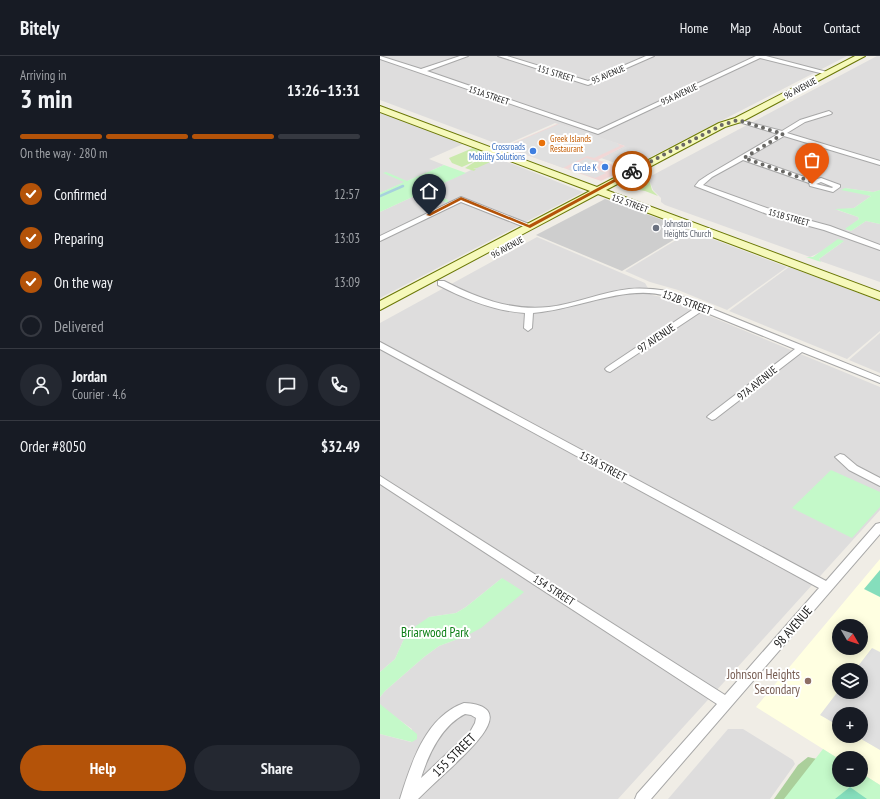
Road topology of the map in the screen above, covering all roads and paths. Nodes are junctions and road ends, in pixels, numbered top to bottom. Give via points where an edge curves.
1 (465, 56) edge
2 (501, 56) edge
3 (651, 56) edge
4 (759, 56) edge
5 (861, 56) edge
6 (380, 57) edge
7 (422, 71) junction
8 (828, 74) junction
9 (588, 83) joint
10 (380, 103) edge
11 (380, 109) edge
12 (829, 113) dead end
13 (738, 120) junction
14 (598, 132) joint
15 (783, 134) junction
16 (510, 152) junction
17 (497, 153) junction
18 (744, 158) junction
19 (880, 163) edge
20 (813, 182) dead end
21 (604, 190) junction
22 (530, 226) junction
23 (380, 239) edge
24 (880, 248) edge
25 (442, 278) junction
26 (880, 288) edge
27 (880, 296) edge
28 (380, 306) edge
29 (702, 307) junction
30 (529, 311) junction
31 (380, 316) edge
32 (528, 328) dead end
33 (380, 345) edge
34 (801, 348) junction
35 (610, 369) dead end
36 (880, 380) edge
37 (712, 417) dead end
38 (840, 457) dead end
39 (380, 479) edge
40 (880, 482) edge
41 (880, 527) edge
42 (827, 587) junction
43 (727, 703) junction
44 (408, 799) edge
45 (642, 799) edge

1 - 7 street
2 - 9 street, 151 STREET
3 - 9 street, 95 AVENUE
4 - 8 street
4 - 14 street, 95A AVENUE
5 - 8 main road, 96 AVENUE
6 - 7 street, 151A STREET
7 - 14 street, 151A STREET
8 - 13 main road, 96 AVENUE
10 - 16 main road, 152 STREET
11 - 17 main road, 152 STREET
12 - 15 street via 818,115
13 - 15 street
13 - 21 main road, 96 AVENUE via 722,125
15 - 18 street
15 - 19 street
16 - 17 main road
16 - 21 main road, 152 STREET
17 - 21 main road, 152 STREET
18 - 20 street
18 - 24 street, 151B STREET via 710,176 699,186
21 - 22 main road, 96 AVENUE
21 - 25 main road, 96 AVENUE
21 - 26 main road, 152 STREET
21 - 27 main road, 152 STREET
22 - 23 street via 461,199
22 - 25 main road, 96 AVENUE
25 - 28 main road, 96 AVENUE
25 - 30 street, 152B STREET via 486,304
25 - 31 main road, 96 AVENUE
29 - 30 street, 152B STREET via 668,294 632,290 610,293 560,308
29 - 34 street, 152B STREET
29 - 35 street, 97 AVENUE
30 - 32 street
33 - 42 street, 153A STREET
34 - 36 street, 152B STREET
34 - 37 street, 97A AVENUE
38 - 40 street via 853,468
39 - 43 street, 154 STREET
41 - 42 street, 98 AVENUE
42 - 43 street, 98 AVENUE
43 - 45 street, 98 AVENUE
44 - 44 street, 155 STREET via 419,762 435,734 453,713 464,708 478,710 484,716 475,736

